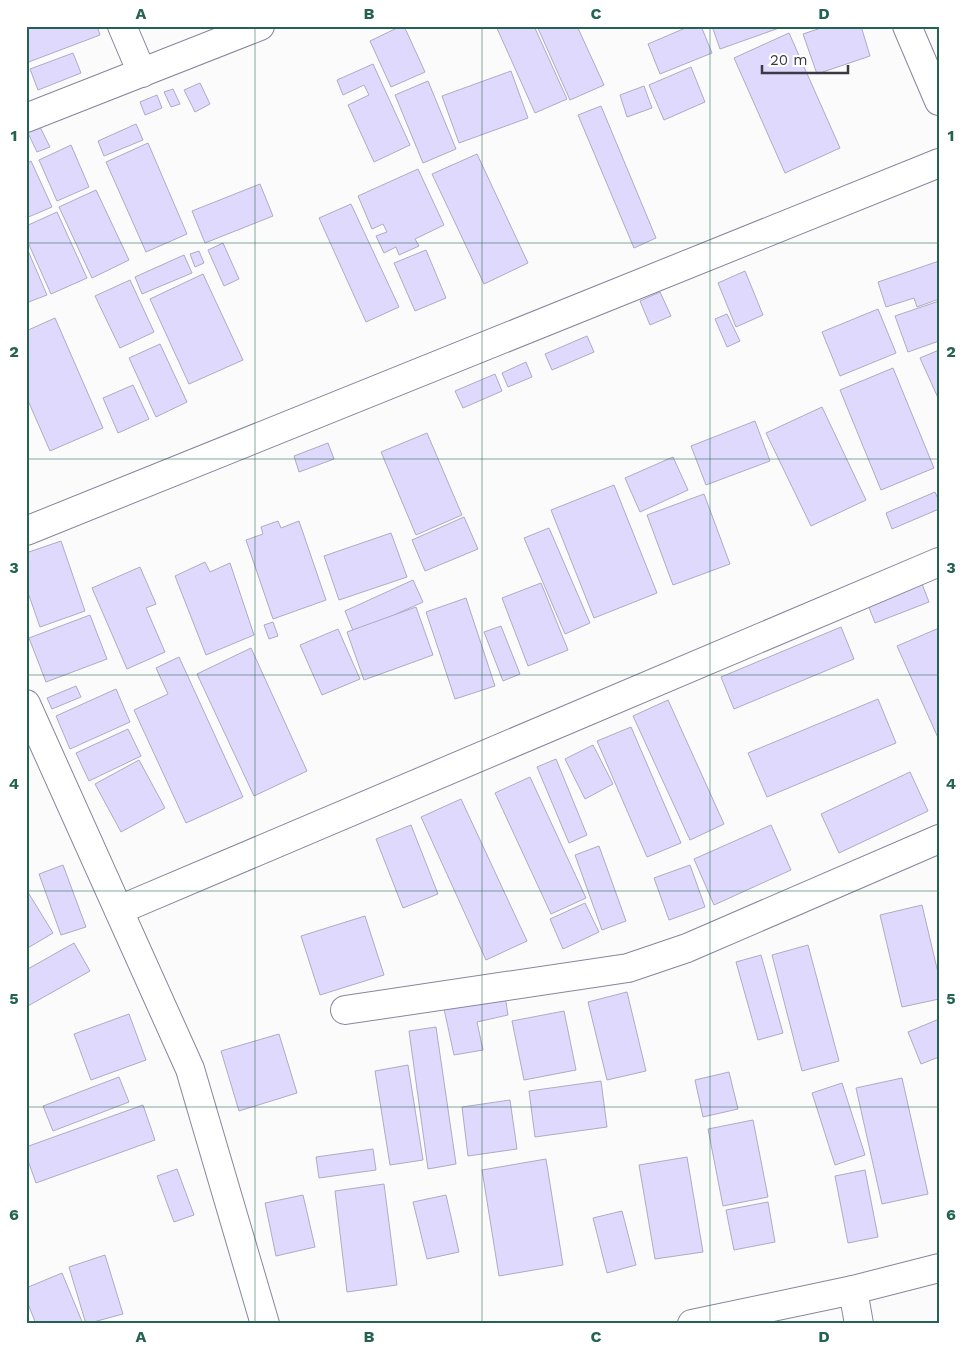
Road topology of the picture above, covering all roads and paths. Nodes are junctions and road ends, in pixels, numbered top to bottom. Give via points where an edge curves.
1 (122, 26) edge
2 (260, 26) edge
3 (908, 26) edge
4 (142, 73) junction
5 (939, 101) edge
6 (26, 118) edge
7 (939, 164) edge
8 (26, 531) edge
9 (939, 562) edge
10 (26, 704) edge
11 (939, 839) edge
12 (119, 910) junction
13 (345, 1010) dead end
14 (939, 1268) edge
15 (853, 1290) junction
16 (265, 1324) edge
17 (692, 1324) edge
18 (859, 1324) edge

1 - 4 street
2 - 4 street
3 - 5 street
4 - 6 street
7 - 8 street
9 - 12 street
10 - 12 street
11 - 13 street via 687,948 628,968
12 - 16 street via 190,1069
14 - 15 street
15 - 17 street
15 - 18 street

